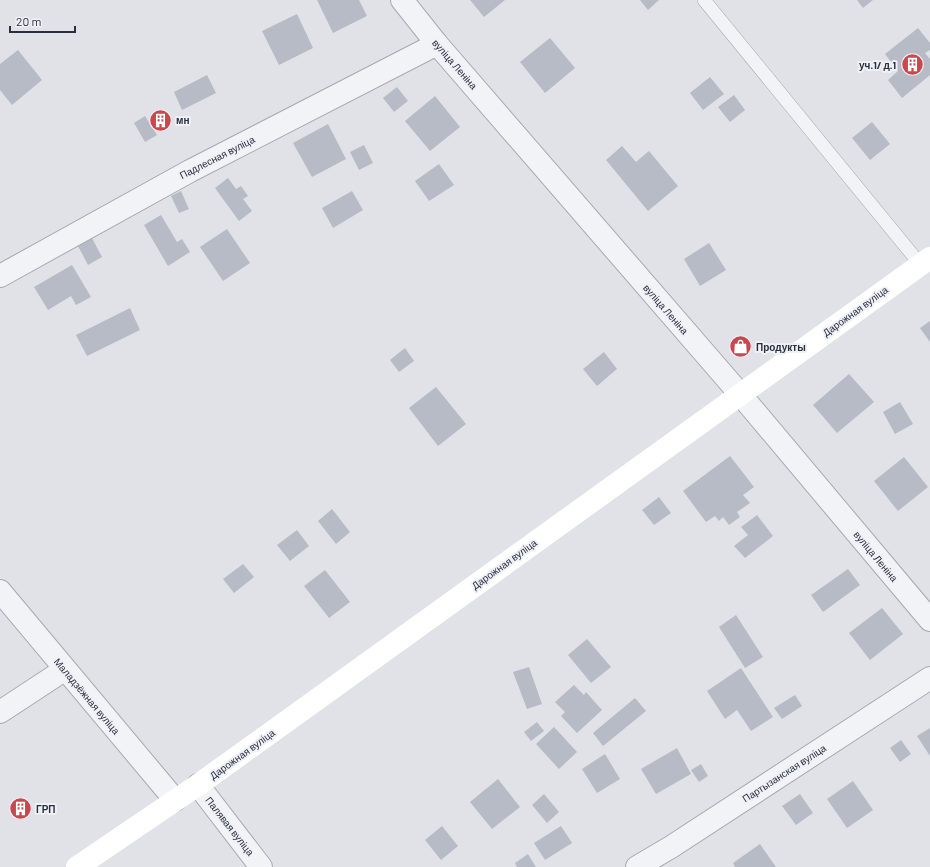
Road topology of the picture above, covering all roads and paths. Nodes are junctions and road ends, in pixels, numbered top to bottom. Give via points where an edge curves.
1 (402, 0) edge
2 (704, 0) edge
3 (437, 44) junction
4 (925, 261) edge
5 (0, 276) edge
6 (740, 394) junction
7 (0, 591) edge
8 (930, 620) edge
9 (64, 670) junction
10 (930, 678) edge
11 (0, 712) edge
12 (198, 785) junction
13 (175, 800) junction
14 (77, 867) edge
15 (261, 867) edge
16 (637, 867) edge

1 - 3 street, вуліца Леніна
2 - 4 lane
3 - 5 street, Падлесная вуліца via 190,171
3 - 6 street, вуліца Леніна
4 - 6 main road, Дарожная вуліца
6 - 8 street, вуліца Леніна
6 - 12 main road, Дарожная вуліца
7 - 9 street, Маладзёжная вуліца
9 - 11 street
9 - 13 street, Маладзёжная вуліца
10 - 16 street, Партызанская вуліца
12 - 13 main road, Дарожная вуліца
12 - 15 street, Палявая вуліца
13 - 14 main road, Дарожная вуліца

